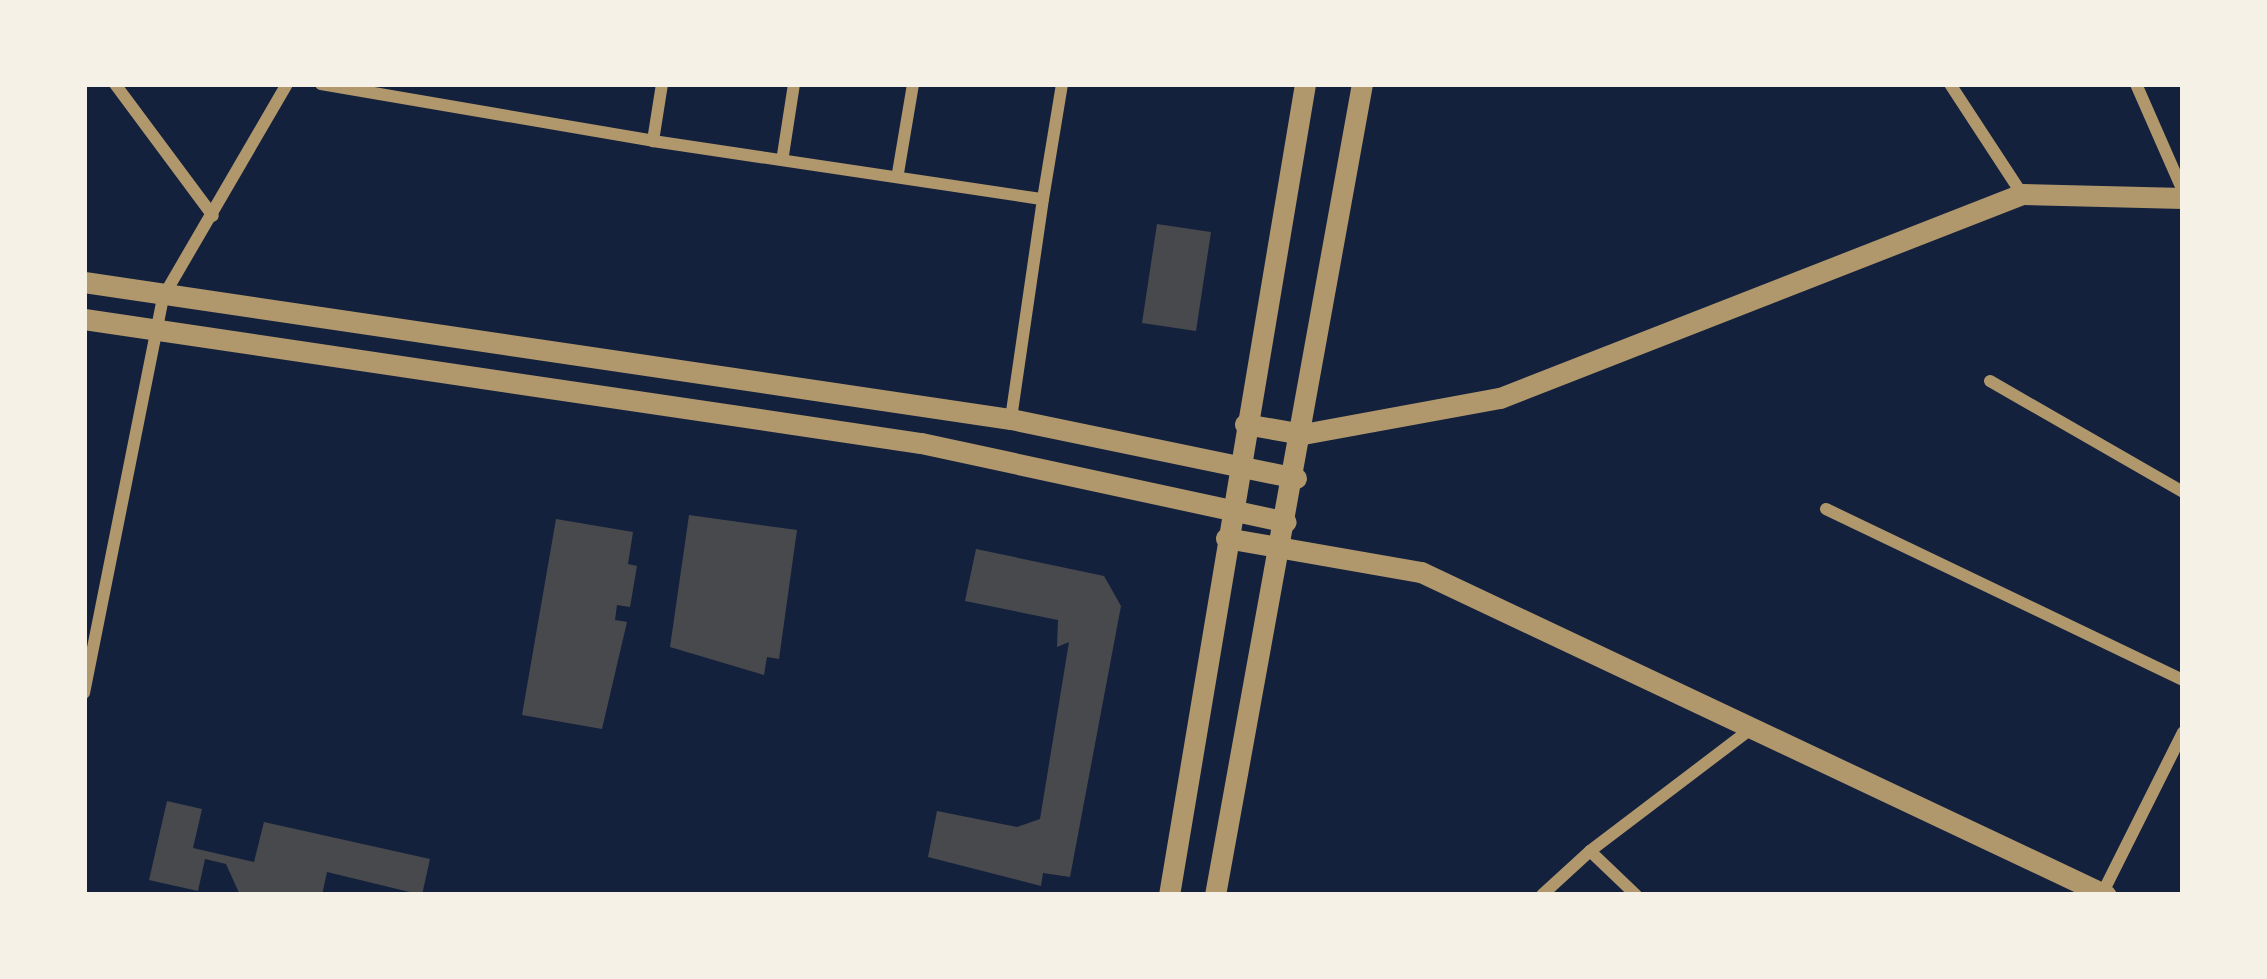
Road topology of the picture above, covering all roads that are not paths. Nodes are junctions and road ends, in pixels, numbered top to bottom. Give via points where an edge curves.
1 (115, 84) edge
2 (287, 84) edge
3 (321, 84) edge
4 (662, 84) edge
5 (794, 84) edge
6 (913, 84) edge
7 (1062, 84) edge
8 (1305, 84) edge
9 (1362, 84) edge
10 (1950, 84) edge
11 (2136, 84) edge
12 (653, 141) junction
13 (783, 155) junction
14 (898, 173) junction
15 (2022, 194) junction
16 (2183, 195) edge
17 (1043, 199) junction
18 (213, 216) junction
19 (84, 281) edge
20 (163, 297) junction
21 (84, 319) edge
22 (155, 332) junction
23 (1990, 381) dead end
24 (1011, 419) junction
25 (1245, 424) junction
26 (1304, 434) junction
27 (1239, 466) junction
28 (1296, 478) junction
29 (2183, 492) edge
30 (1826, 509) dead end
31 (1231, 510) junction
32 (1286, 522) junction
33 (1226, 538) junction
34 (1282, 547) junction
35 (2183, 680) edge
36 (84, 693) edge
37 (1752, 728) junction
38 (2183, 732) edge
39 (1589, 851) junction
40 (2104, 894) edge
41 (1169, 895) edge
42 (1215, 895) edge
43 (1541, 895) edge
44 (1636, 895) edge

1 - 18 street
2 - 18 street
3 - 12 street
4 - 12 street
5 - 13 street
6 - 14 street
7 - 17 street
8 - 25 street
9 - 26 street
10 - 15 street
11 - 16 street
12 - 13 street
13 - 14 street
14 - 17 street
15 - 16 street
15 - 26 street via 1500,398
17 - 24 street
18 - 20 street
19 - 20 street
20 - 22 street
20 - 24 street
21 - 22 street
22 - 31 street via 921,443
22 - 36 street
23 - 29 street
24 - 27 street
25 - 26 street
25 - 27 street
26 - 28 street
27 - 28 street
27 - 31 street
28 - 32 street
30 - 35 street
31 - 32 street
31 - 33 street
32 - 34 street
33 - 34 street
33 - 41 street
34 - 37 street via 1421,572
34 - 42 street
37 - 39 street
37 - 40 street
38 - 40 street
39 - 43 street
39 - 44 street

